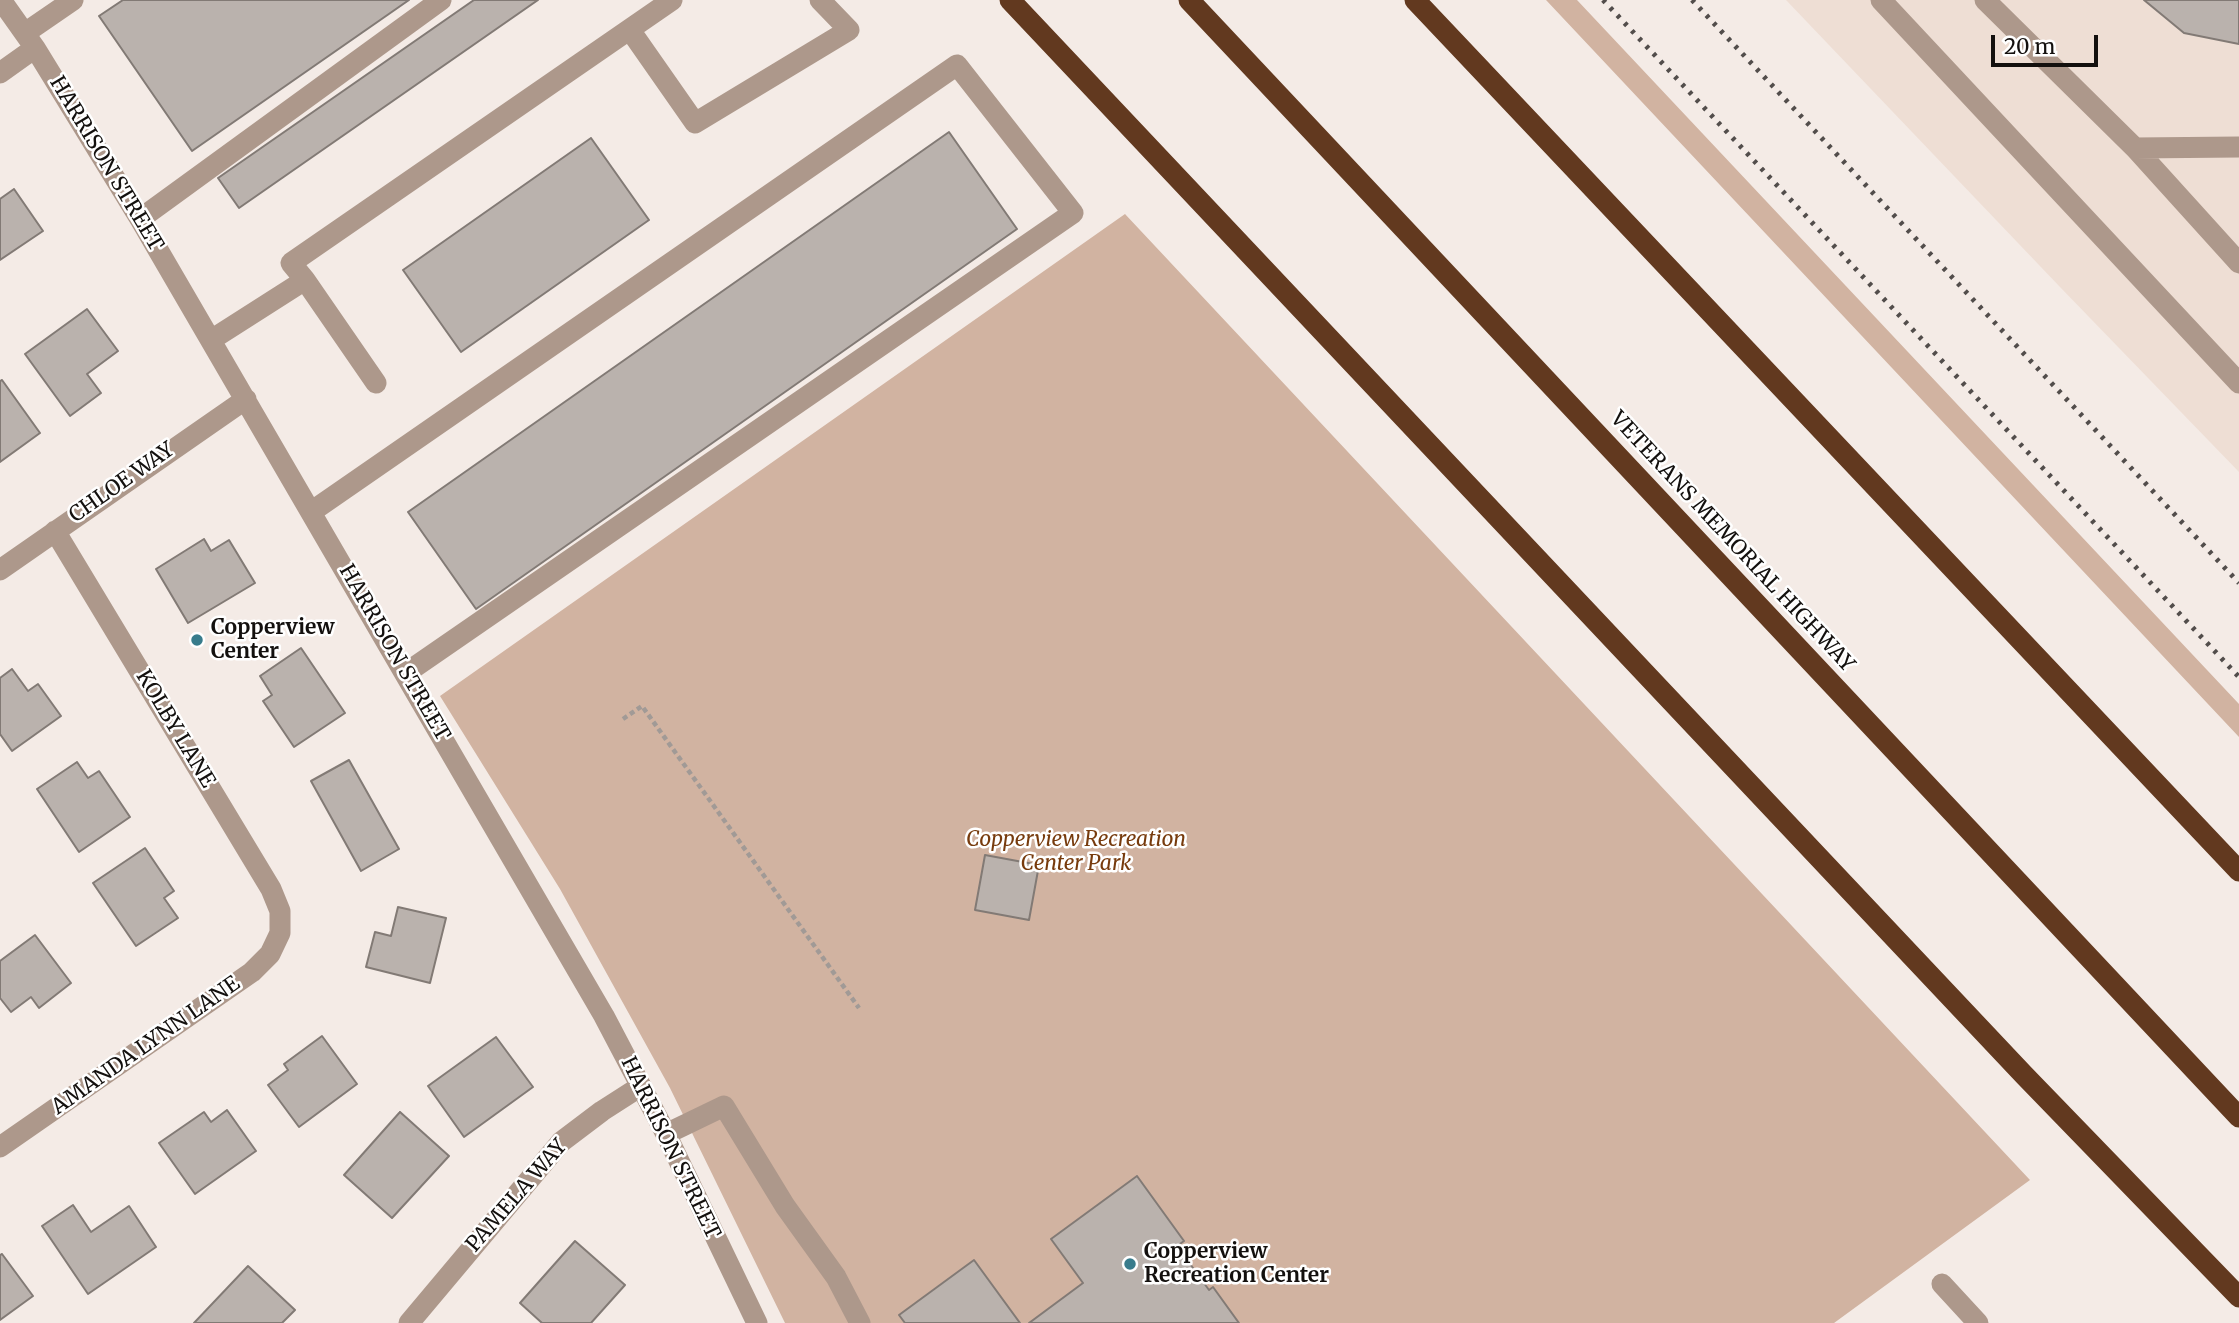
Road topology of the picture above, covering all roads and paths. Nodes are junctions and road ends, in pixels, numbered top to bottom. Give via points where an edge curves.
1 (1, 0) edge
2 (73, 0) edge
3 (441, 0) edge
4 (672, 0) edge
5 (820, 0) edge
6 (1010, 0) edge
7 (1189, 0) edge
8 (1415, 0) edge
9 (1881, 0) edge
10 (1986, 0) edge
11 (630, 30) junction
12 (30, 40) junction
13 (0, 73) edge
14 (2239, 147) edge
15 (2135, 148) junction
16 (140, 219) junction
17 (2239, 263) edge
18 (305, 280) junction
19 (211, 340) junction
20 (376, 383) dead end
21 (2239, 383) edge
22 (246, 398) junction
23 (311, 512) junction
24 (55, 531) junction
25 (0, 570) edge
26 (406, 673) junction
27 (623, 719) dead end
28 (2239, 871) edge
29 (280, 933) joint
30 (859, 1008) dead end
31 (641, 1086) junction
32 (2239, 1117) edge
33 (666, 1134) junction
34 (0, 1147) edge
35 (1942, 1284) dead end
36 (2239, 1297) edge
37 (409, 1323) edge
38 (757, 1323) edge
39 (860, 1323) edge
40 (1979, 1323) edge

1 - 12 street, HARRISON STREET
2 - 12 street
3 - 16 street
4 - 11 street
5 - 11 street via 849,30 695,123
6 - 36 highway via 2014,1065
7 - 32 highway, VETERANS MEMORIAL HIGHWAY
8 - 28 highway
9 - 21 street
10 - 15 street
11 - 18 street via 291,262
12 - 13 street
12 - 16 street, HARRISON STREET
14 - 15 street
15 - 17 street
16 - 19 street, HARRISON STREET
18 - 19 street
18 - 20 street
19 - 22 street, HARRISON STREET
22 - 23 street, HARRISON STREET
22 - 24 street, CHLOE WAY
23 - 26 street, HARRISON STREET
23 - 26 street via 957,65 1073,213
24 - 25 street, CHLOE WAY
24 - 29 street, KOLBY LANE via 271,889 280,911
26 - 31 street, HARRISON STREET
27 - 30 path via 642,706
29 - 34 street, AMANDA LYNN LANE via 270,954 251,972
31 - 33 street, HARRISON STREET
31 - 37 street, PAMELA WAY via 561,1142
33 - 38 street, HARRISON STREET
33 - 39 street via 724,1106 785,1206 836,1277
35 - 40 street

